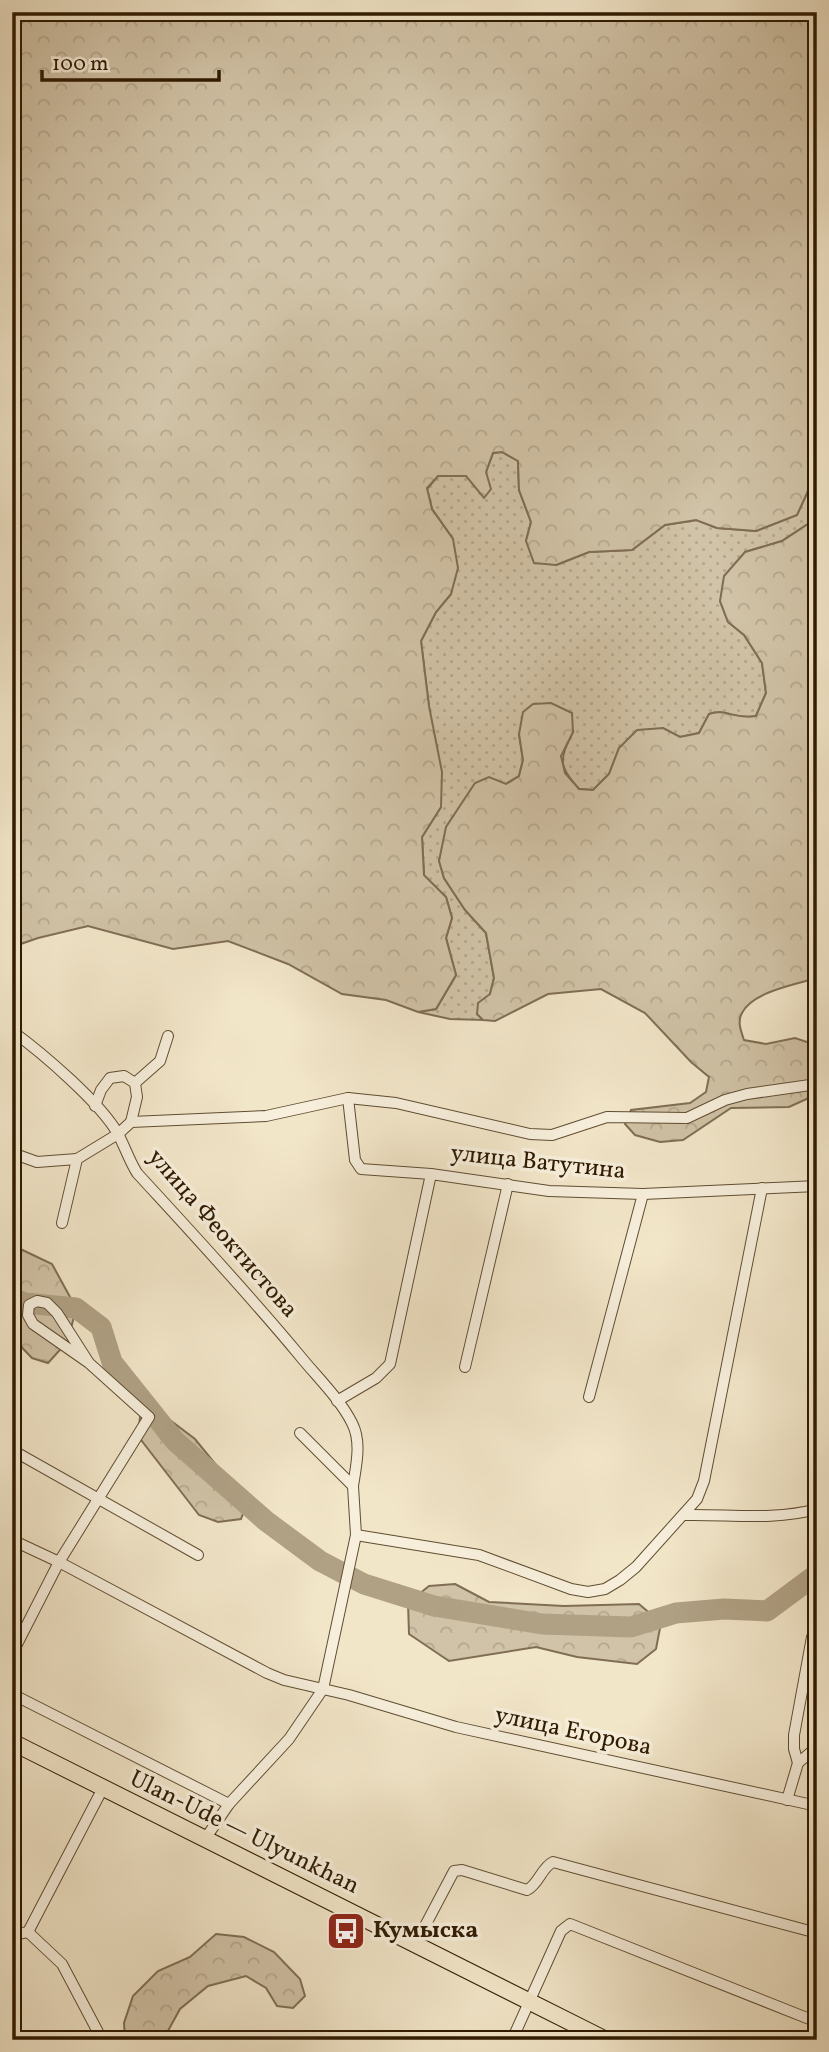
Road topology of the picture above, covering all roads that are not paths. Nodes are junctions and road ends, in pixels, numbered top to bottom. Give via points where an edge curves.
1 (12, 1031) edge
2 (168, 1036) dead end
3 (135, 1083) junction
4 (817, 1084) edge
5 (348, 1098) junction
6 (95, 1106) junction
7 (131, 1122) junction
8 (118, 1133) junction
9 (12, 1153) edge
10 (77, 1160) junction
11 (431, 1174) junction
12 (508, 1184) junction
13 (817, 1186) edge
14 (762, 1188) junction
15 (643, 1194) junction
16 (62, 1223) dead end
17 (89, 1363) junction
18 (466, 1367) dead end
19 (589, 1397) dead end
20 (337, 1401) junction
21 (300, 1433) dead end
22 (12, 1450) edge
23 (353, 1486) junction
24 (99, 1498) junction
25 (817, 1509) edge
26 (685, 1515) junction
27 (356, 1535) junction
28 (12, 1540) edge
29 (198, 1555) dead end
30 (59, 1562) junction
31 (812, 1637) dead end
32 (12, 1654) edge
33 (323, 1689) junction
34 (12, 1694) edge
35 (12, 1742) edge
36 (817, 1747) edge
37 (798, 1763) junction
38 (103, 1788) junction
39 (787, 1800) junction
40 (229, 1804) junction
41 (817, 1806) edge
42 (205, 1839) junction
43 (28, 1932) junction
44 (817, 1933) edge
45 (12, 1935) edge
46 (416, 1943) junction
47 (530, 2001) junction
48 (817, 2022) edge
49 (98, 2040) edge
50 (512, 2040) edge
51 (606, 2040) edge

1 - 6 street, улица Феоктистова
2 - 3 street via 160,1061
3 - 6 street via 124,1076 110,1078
3 - 7 street
4 - 5 street via 747,1094 687,1118 607,1117 552,1135 396,1103
5 - 7 street via 266,1116
5 - 11 street via 355,1160 361,1169
6 - 8 street, улица Феоктистова
7 - 8 street
8 - 10 street
8 - 20 street, улица Феоктистова via 137,1173 260,1307
9 - 10 street via 37,1162
10 - 16 street
11 - 12 street, улица Ватутина
11 - 20 street, улица Ватутина via 390,1364
12 - 15 street, улица Ватутина via 549,1191
12 - 18 street
13 - 14 street, улица Ватутина
14 - 15 street, улица Ватутина
14 - 26 street via 704,1482
15 - 19 street
17 - 17 street via 33,1324 29,1305 47,1303
17 - 24 street via 149,1417
20 - 23 street, улица Феоктистова via 357,1436
21 - 23 street
22 - 24 street
23 - 27 street, улица Феоктистова
24 - 29 street
24 - 30 street
25 - 26 street via 762,1517
26 - 27 street via 620,1580 588,1592 479,1555
27 - 33 street, улица Феоктистова
28 - 30 street, улица Егорова
30 - 32 street
30 - 33 street, улица Егорова via 267,1673
31 - 37 street via 794,1735
33 - 39 street, улица Егорова via 456,1727
33 - 40 street, улица Феоктистова via 289,1739
34 - 40 street
35 - 38 main road, Ulan-Ude — Ulyunkhan
36 - 37 street
37 - 39 street
38 - 42 main road, Ulan-Ude — Ulyunkhan
38 - 43 street
39 - 41 street, улица Егорова
40 - 42 street, улица Феоктистова
42 - 46 main road, Ulan-Ude — Ulyunkhan
43 - 45 street
43 - 49 street via 62,1964
44 - 46 street via 552,1862 527,1890 454,1871
46 - 47 main road, Ulan-Ude — Ulyunkhan
47 - 48 street via 561,1931 570,1924
47 - 50 street
47 - 51 main road, Ulan-Ude — Ulyunkhan

